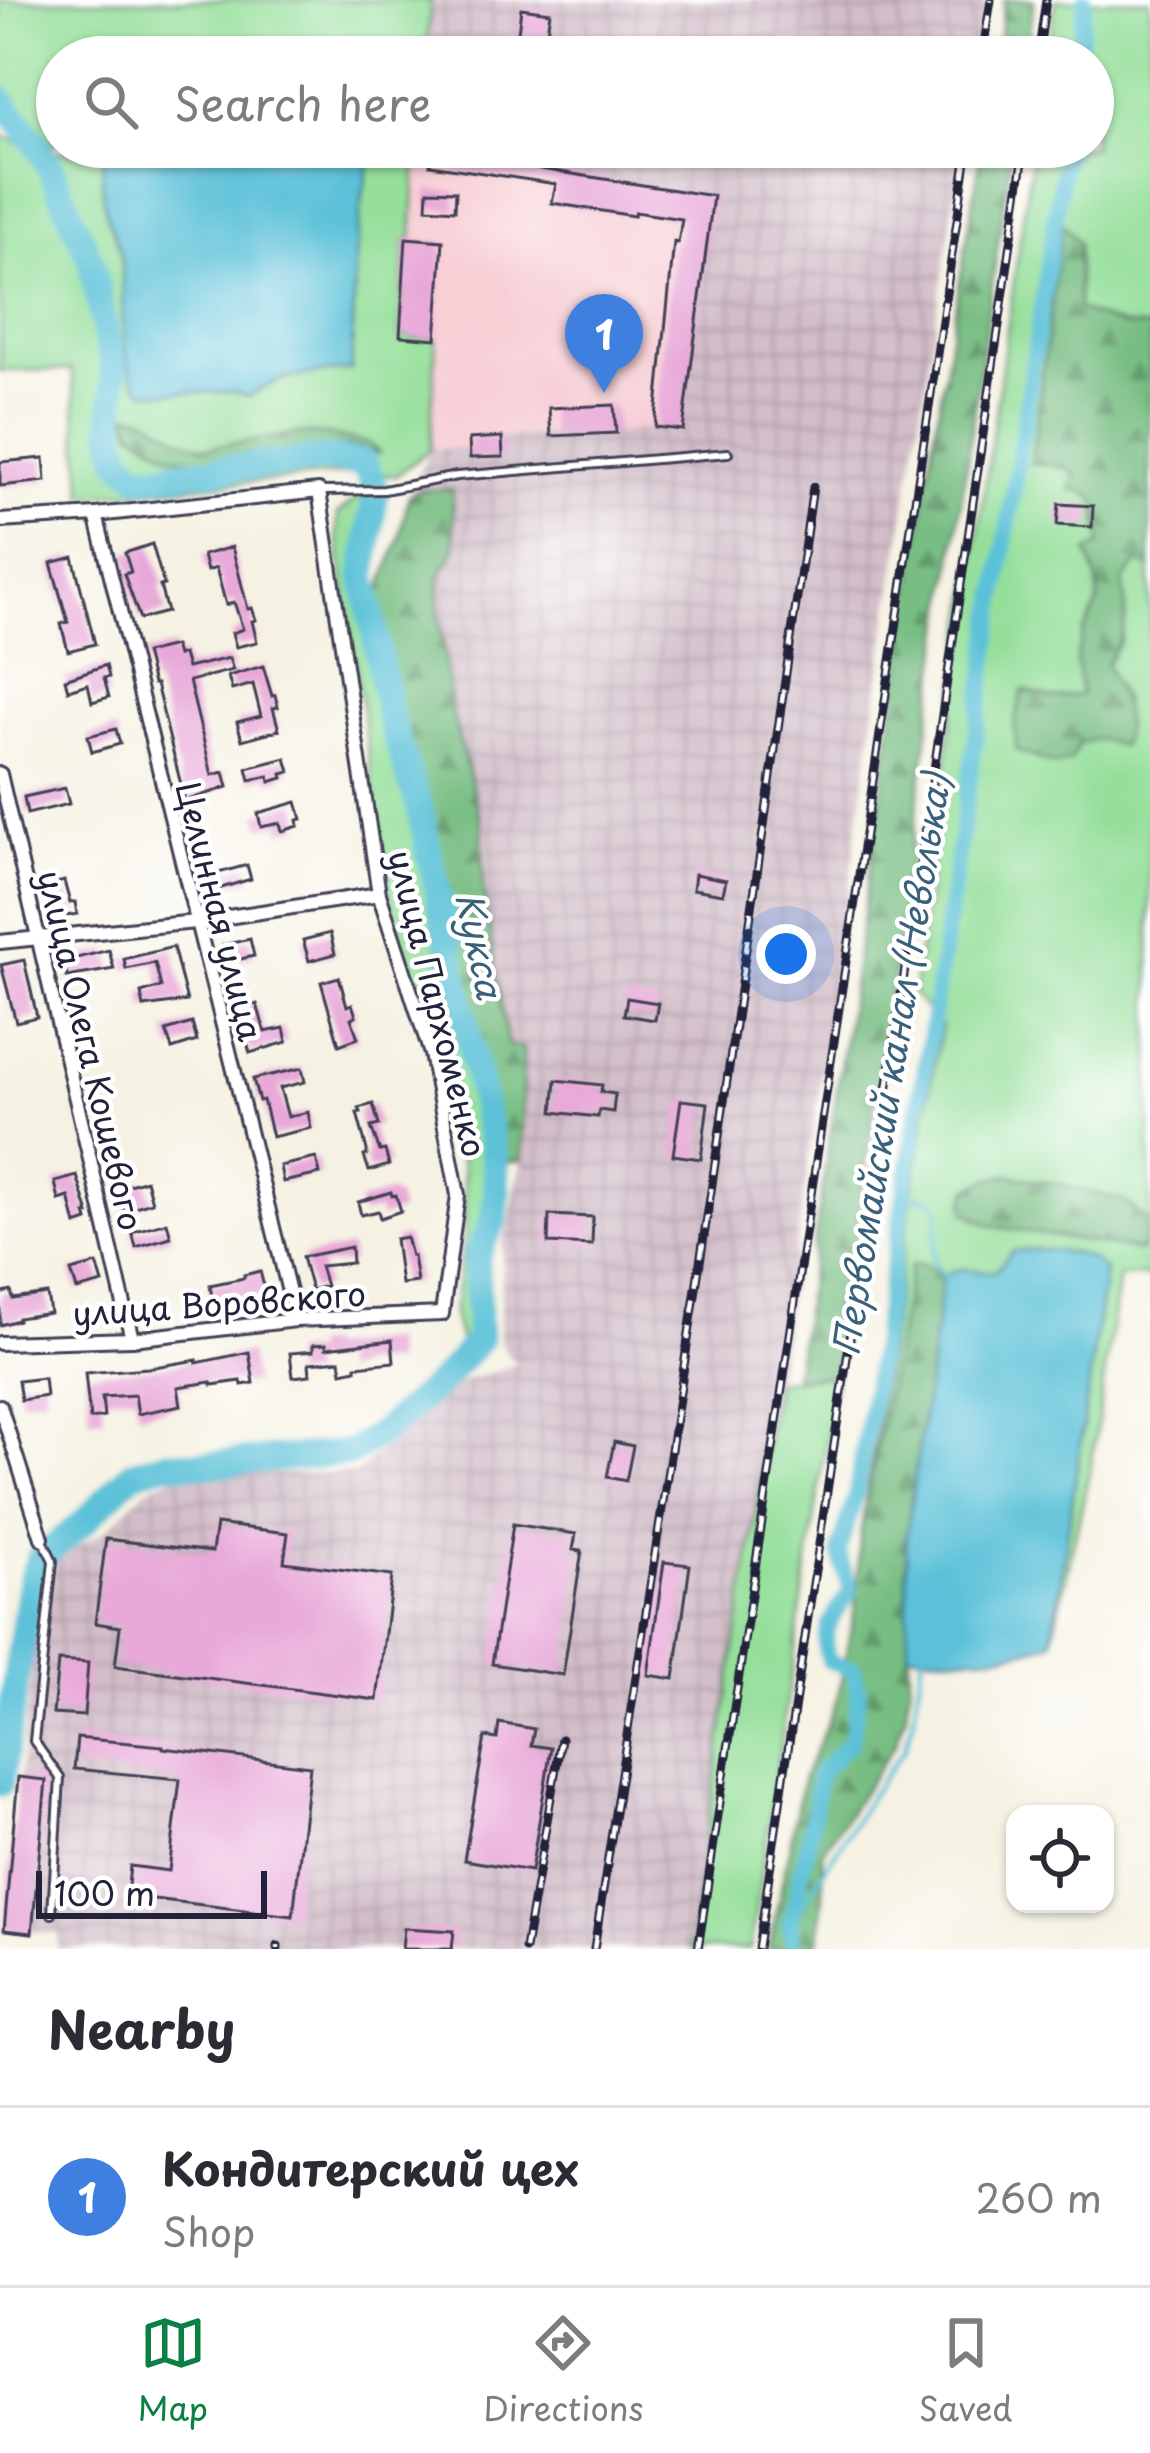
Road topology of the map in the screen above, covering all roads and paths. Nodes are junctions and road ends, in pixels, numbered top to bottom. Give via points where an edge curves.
1 (728, 453) dead end
2 (319, 491) junction
3 (96, 515) junction
4 (0, 521) edge
5 (0, 774) edge
6 (379, 894) junction
7 (195, 922) junction
8 (38, 938) junction
9 (0, 942) edge
10 (442, 1314) joint
11 (296, 1320) junction
12 (132, 1339) junction
13 (0, 1343) edge
14 (0, 1406) edge
15 (42, 1538) joint
16 (52, 1914) dead end

1 - 2 lane
2 - 3 street
2 - 6 street, улица Пархоменко
3 - 4 street
3 - 7 street, Целинная улица
5 - 8 street, улица Олега Кошевого
6 - 7 street
6 - 10 street, улица Пархоменко via 431,1054 458,1195
7 - 8 street
7 - 11 street, Целинная улица
8 - 9 street
8 - 12 street, улица Олега Кошевого
10 - 11 street, улица Воровского
11 - 12 street, улица Воровского
12 - 13 street, улица Воровского
14 - 15 street
15 - 16 lane via 52,1559 34,1741 60,1778

